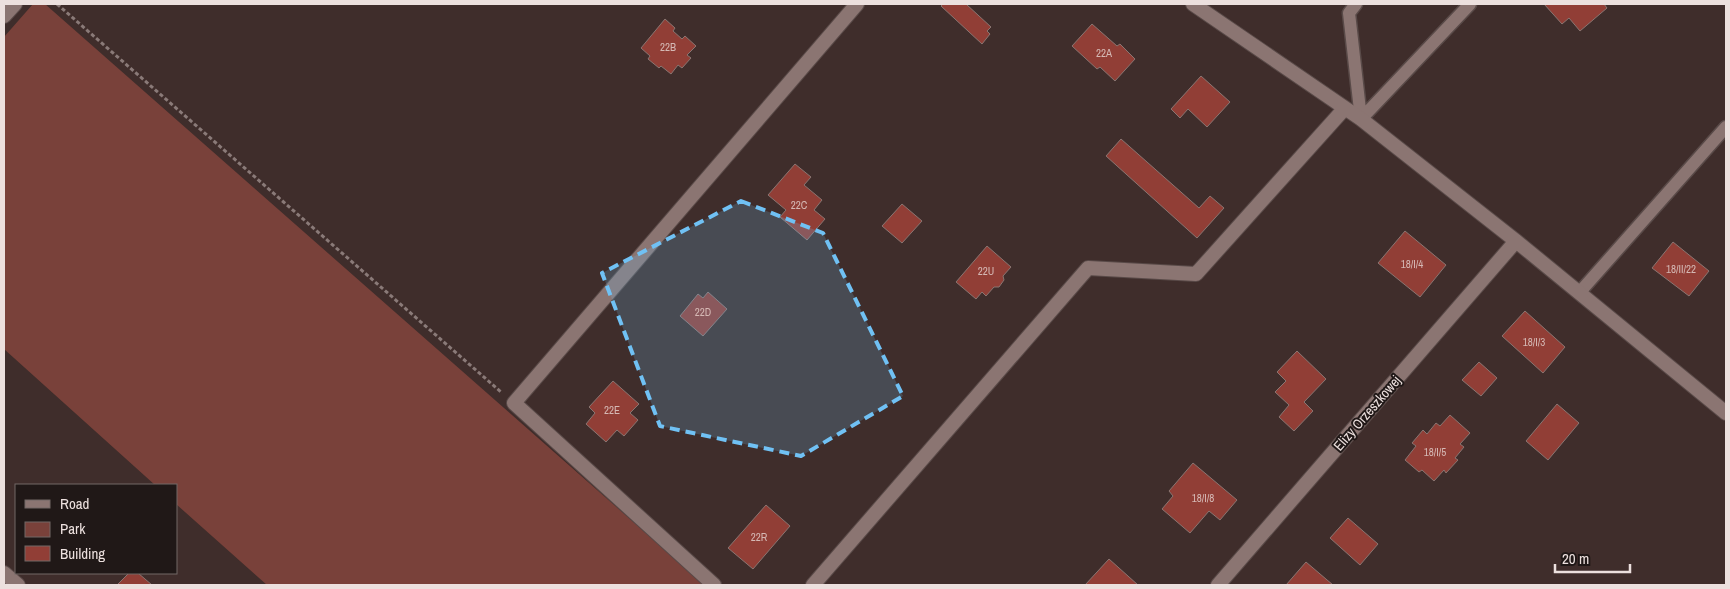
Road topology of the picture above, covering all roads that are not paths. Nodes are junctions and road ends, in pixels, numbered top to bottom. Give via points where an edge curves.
1 (15, 4) edge
2 (857, 4) edge
3 (1193, 4) edge
4 (1356, 4) edge
5 (1470, 4) edge
6 (4, 16) edge
7 (1345, 108) junction
8 (1361, 119) junction
9 (1726, 127) edge
10 (1516, 241) junction
11 (1579, 293) junction
12 (1726, 413) edge
13 (4, 572) edge
14 (18, 585) edge
15 (714, 585) edge
16 (813, 585) edge
17 (1218, 585) edge

1 - 6 street
2 - 15 street via 514,403
3 - 7 street
4 - 8 lane via 1349,13
5 - 8 lane
7 - 8 street
7 - 16 street via 1196,274 1088,268
8 - 10 street
9 - 11 lane
10 - 11 street
10 - 17 street, Elizy Orzeszkowej
11 - 12 street
13 - 14 street

